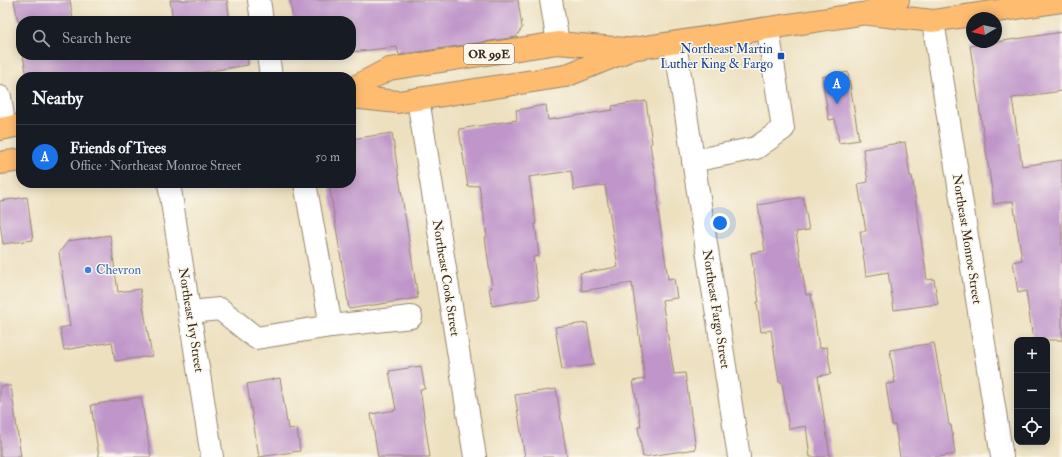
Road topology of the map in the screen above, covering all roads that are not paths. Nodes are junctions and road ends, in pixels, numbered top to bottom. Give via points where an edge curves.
1 (259, 0) edge
2 (551, 0) edge
3 (898, 0) edge
4 (1062, 1) edge
5 (866, 7) edge
6 (261, 16) edge
7 (933, 21) junction
8 (768, 29) junction
9 (558, 43) junction
10 (675, 43) junction
11 (632, 50) junction
12 (269, 60) edge
13 (270, 72) edge
14 (356, 86) edge
15 (0, 97) edge
16 (356, 98) edge
17 (418, 99) junction
18 (9, 127) edge
19 (16, 161) edge
20 (693, 161) junction
21 (0, 163) edge
22 (170, 188) edge
23 (306, 188) edge
24 (190, 312) junction
25 (411, 317) dead end
26 (331, 326) junction
27 (212, 457) edge
28 (475, 457) edge
29 (739, 457) edge
30 (1002, 457) edge

1 - 6 street
2 - 9 street
3 - 5 main road, OR 99E
4 - 7 main road, OR 99E
5 - 7 main road, OR 99E
5 - 8 main road, OR 99E
7 - 30 street, Northeast Monroe Street
8 - 10 main road, OR 99E
8 - 20 street via 782,129 756,148
9 - 11 main road, OR 99E
9 - 14 main road, OR 99E via 389,69
10 - 11 main road, OR 99E
10 - 20 street, Northeast Fargo Street
11 - 17 main road, OR 99E via 565,76
12 - 13 street
15 - 18 street
16 - 17 main road, OR 99E via 398,102
17 - 28 street, Northeast Cook Street
19 - 21 main road
20 - 29 street, Northeast Fargo Street
22 - 24 street, Northeast Ivy Street
23 - 26 street
24 - 26 street via 220,308 256,338
24 - 27 street, Northeast Ivy Street
25 - 26 street

